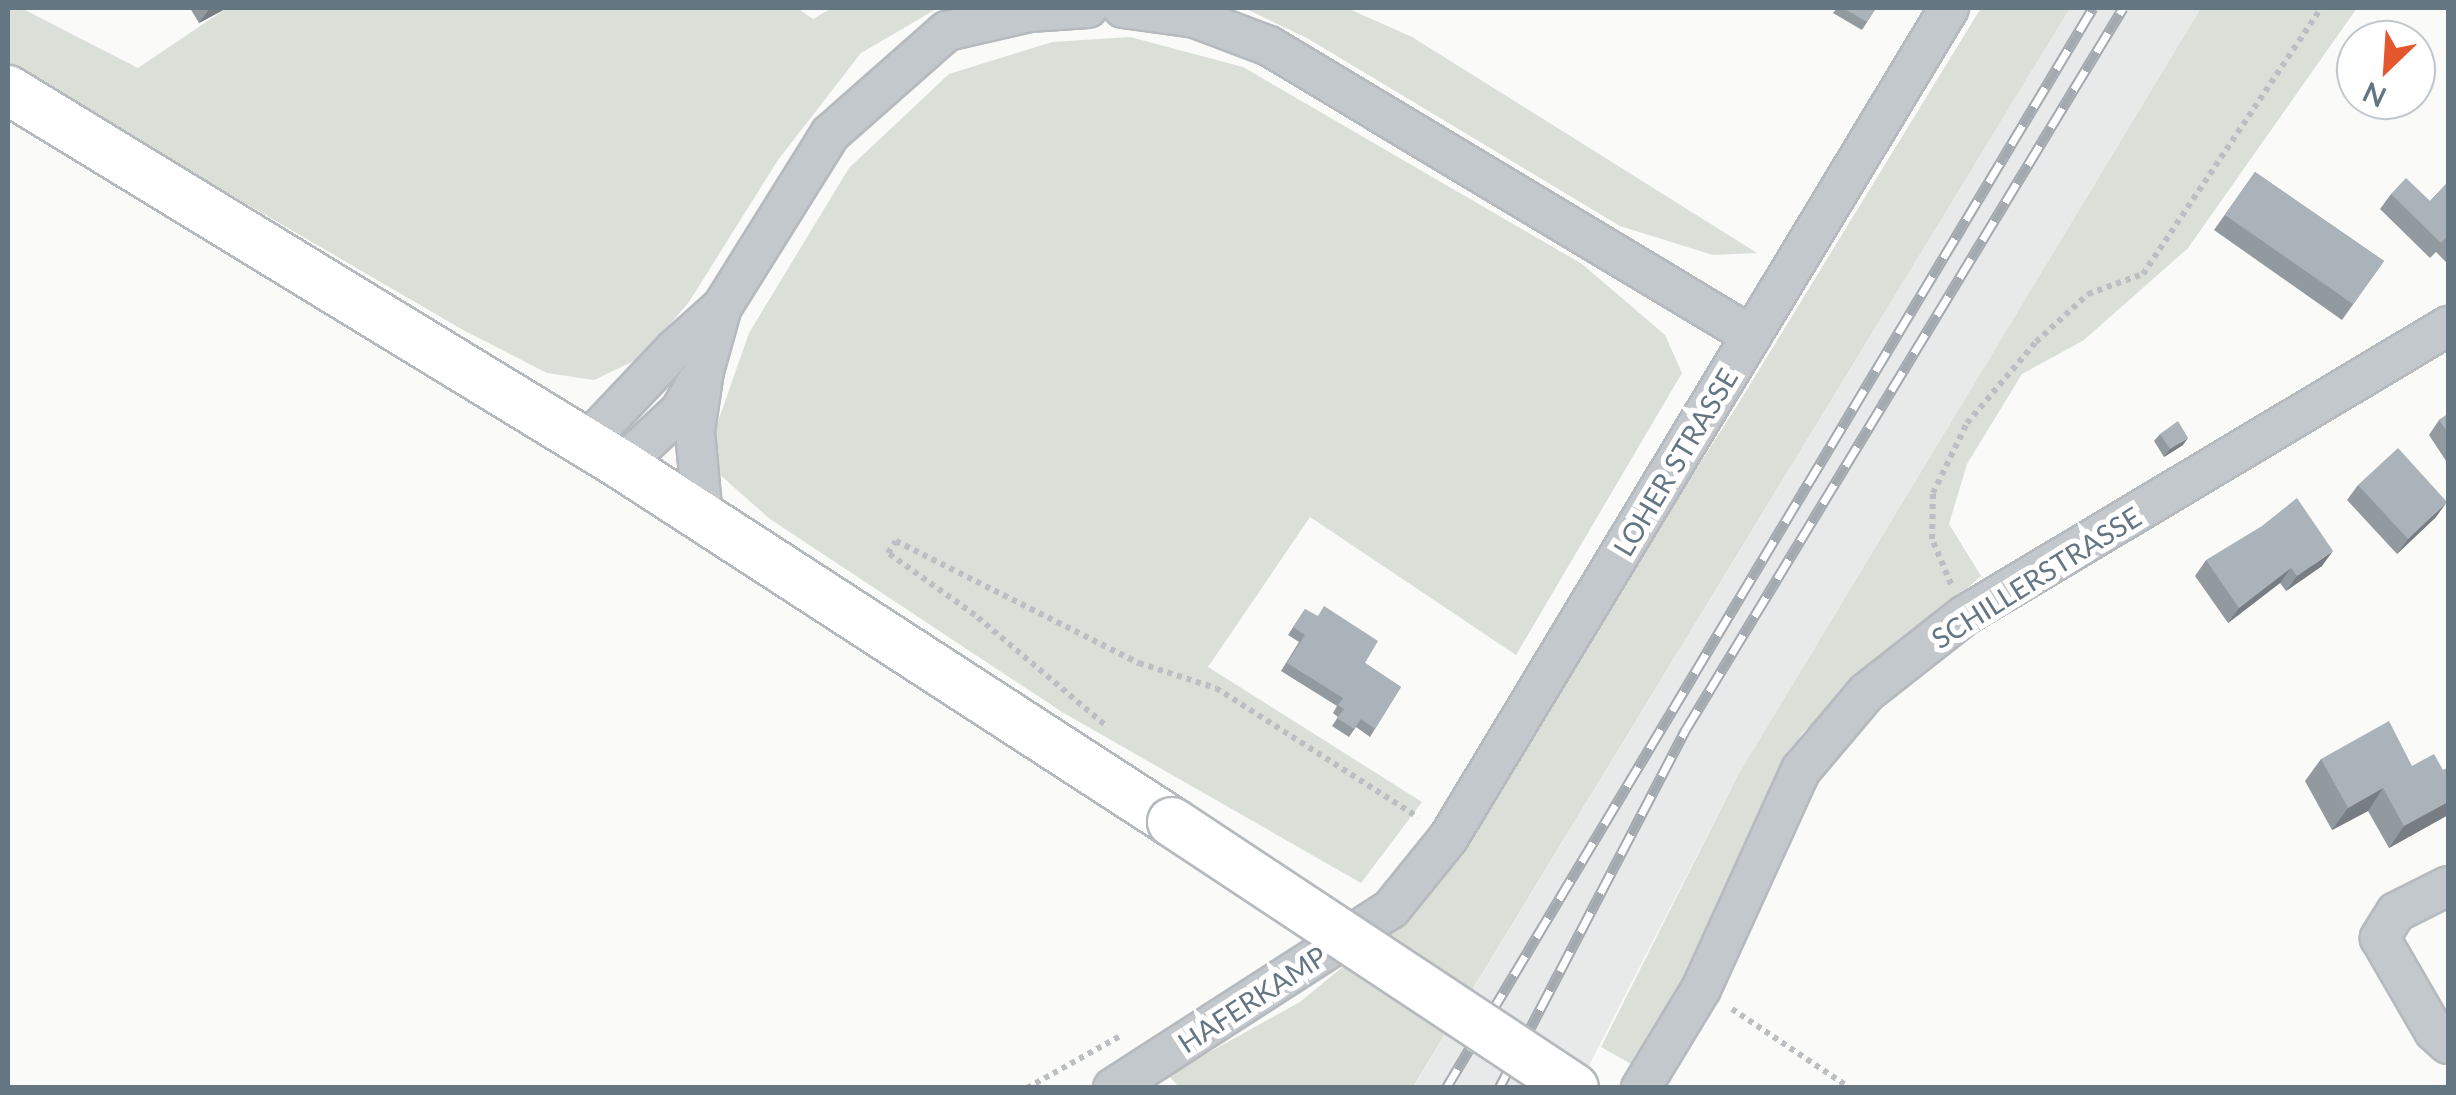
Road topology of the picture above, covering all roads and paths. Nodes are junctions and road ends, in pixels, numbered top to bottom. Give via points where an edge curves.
1 (1088, 8) edge
2 (1122, 8) edge
3 (1950, 8) edge
4 (2321, 8) edge
5 (8, 90) edge
6 (722, 308) junction
7 (2448, 326) edge
8 (1752, 336) junction
9 (704, 371) junction
10 (604, 455) junction
11 (702, 518) junction
12 (1964, 615) junction
13 (1112, 732) dead end
14 (1450, 837) junction
15 (2448, 886) edge
16 (1390, 910) joint
17 (1702, 989) junction
18 (1131, 1029) dead end
19 (2448, 1044) edge
20 (1026, 1088) edge
21 (1113, 1088) edge
22 (1574, 1088) edge
23 (1641, 1088) edge
24 (1850, 1088) edge

1 - 6 street via 1030,12 947,31 830,134
2 - 8 street via 1195,18 1269,46
3 - 8 street, LOHER STRASSE
4 - 12 path via 2143,274 2088,294 2036,342 1968,423 1933,493 1932,539
5 - 10 main road
6 - 9 street
6 - 10 street via 674,350
7 - 12 street, SCHILLERSTRASSE
8 - 14 street, LOHER STRASSE
9 - 10 street via 680,411
9 - 11 street via 695,431
10 - 11 main road
11 - 22 main road, bridge
12 - 17 street, SCHILLERSTRASSE via 1867,692 1802,770
13 - 14 path via 976,615 888,552 896,541 1139,663 1216,688
14 - 16 street, LOHER STRASSE
15 - 19 street via 2396,912 2380,938
16 - 21 street, HAFERKAMP
17 - 23 street, SCHILLERSTRASSE
17 - 24 path
18 - 20 path

